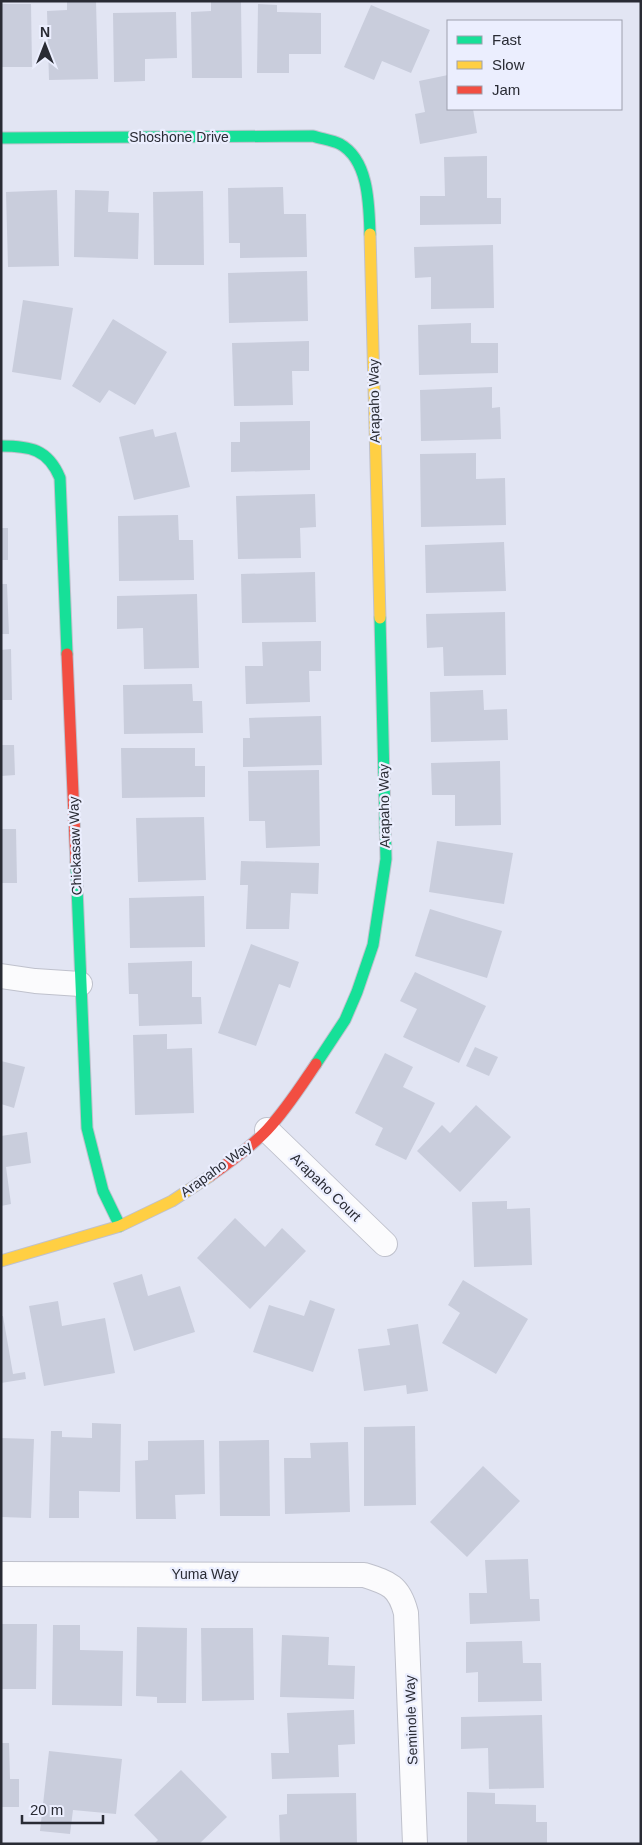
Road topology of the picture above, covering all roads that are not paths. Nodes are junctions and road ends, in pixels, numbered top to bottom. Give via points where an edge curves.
1 (1, 138) edge
2 (352, 154) joint
3 (1, 446) edge
4 (1, 976) edge
5 (80, 984) junction
6 (267, 1130) junction
7 (120, 1226) junction
8 (385, 1244) dead end
9 (1, 1261) edge
10 (1, 1574) edge
11 (402, 1598) joint
12 (415, 1844) edge

1 - 2 street, Shoshone Drive via 313,136 342,144
2 - 6 street, Arapaho Way via 361,166 370,213 386,859 373,945 345,1020
3 - 5 street, Chickasaw Way via 22,445 42,452 58,469 60,478
4 - 5 street via 35,982
5 - 7 street, Chickasaw Way via 87,1128 103,1191
6 - 7 street, Arapaho Way via 233,1160 172,1201
6 - 8 street, Arapaho Court
7 - 9 street, Arapaho Way
10 - 11 street, Yuma Way via 364,1575 387,1582
11 - 12 street, Seminole Way via 407,1622

